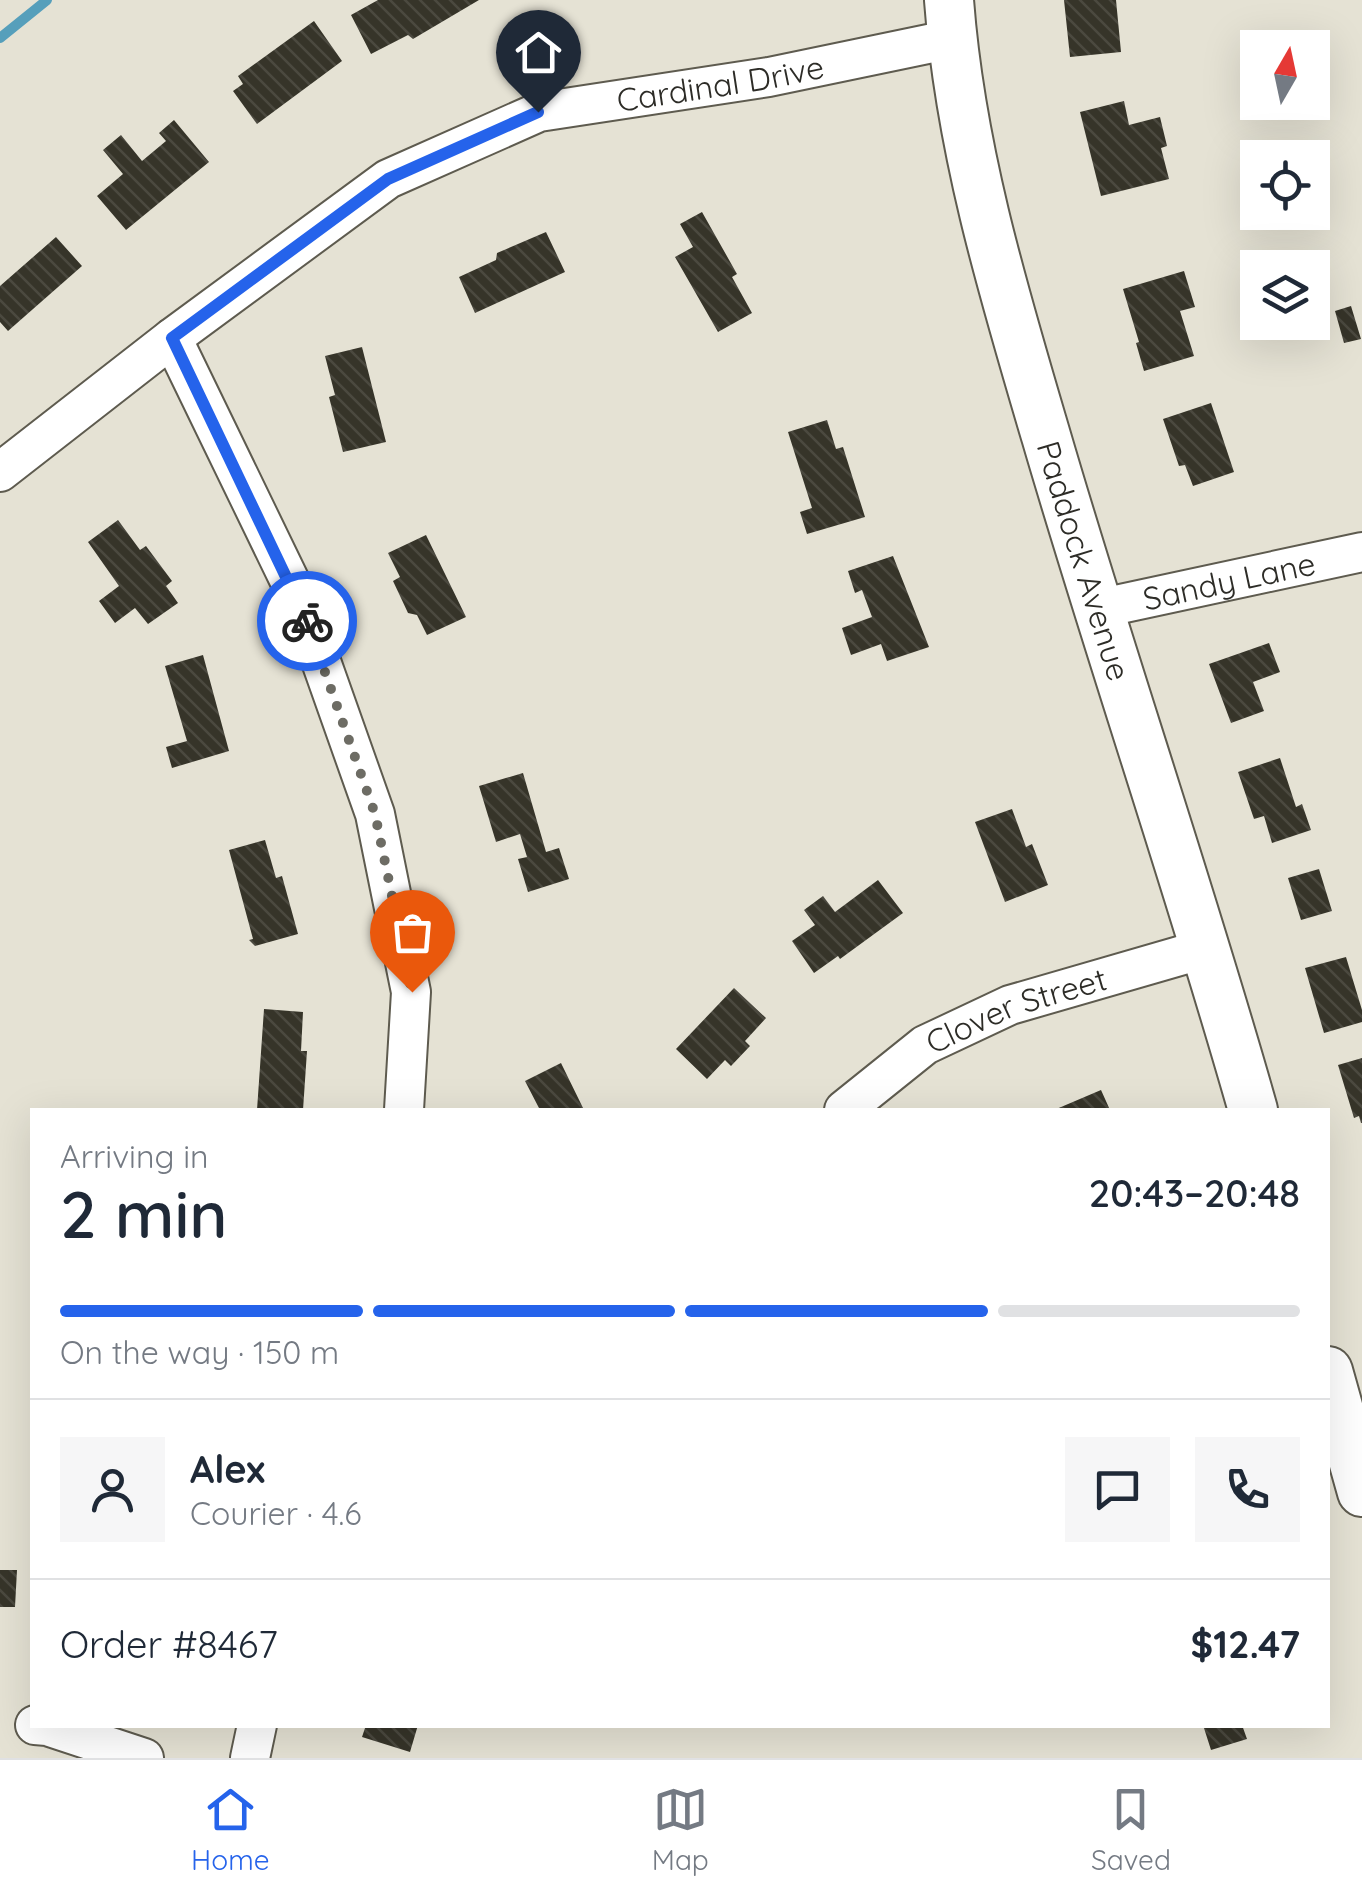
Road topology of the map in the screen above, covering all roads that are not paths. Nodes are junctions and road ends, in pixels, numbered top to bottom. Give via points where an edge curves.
1 (950, 20) edge
2 (172, 338) junction
3 (0, 472) edge
4 (1362, 552) edge
5 (1096, 610) junction
6 (1207, 948) junction
7 (404, 1108) edge
8 (847, 1108) edge
9 (1252, 1108) edge
10 (1330, 1378) edge
11 (1362, 1492) edge
12 (0, 1722) edge
13 (30, 1725) edge
14 (54, 1728) edge
15 (257, 1728) edge
16 (144, 1758) edge
17 (250, 1758) edge

1 - 2 street, Cardinal Drive via 769,77 538,112 388,179
1 - 5 street, Paddock Avenue via 1000,281
2 - 3 street, Cardinal Drive
2 - 7 street via 300,602 375,814 412,992
4 - 5 street, Sandy Lane
5 - 6 street, Paddock Avenue
6 - 8 street, Clover Street via 1010,1005 926,1045
6 - 9 street, Paddock Avenue
10 - 11 street
12 - 13 street
14 - 16 street
15 - 17 street

